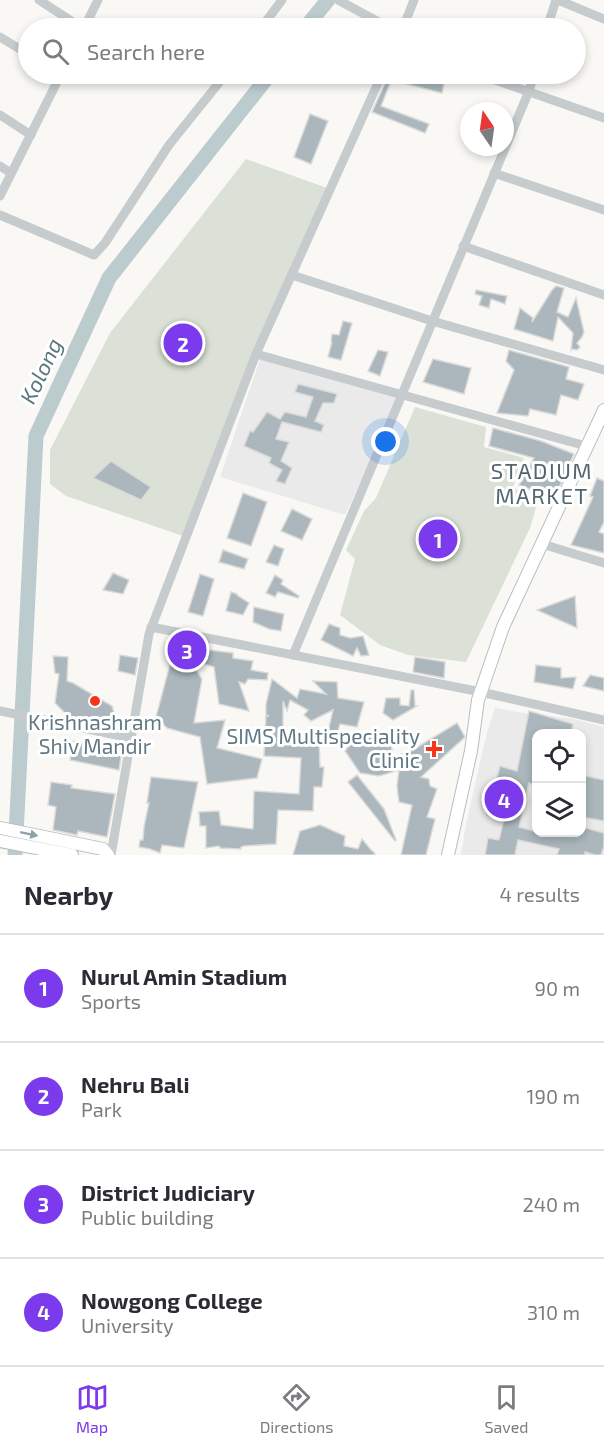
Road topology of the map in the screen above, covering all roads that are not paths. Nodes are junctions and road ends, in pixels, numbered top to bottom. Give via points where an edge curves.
1 (39, 0) edge
2 (98, 0) edge
3 (338, 0) edge
4 (414, 0) edge
5 (557, 0) edge
6 (284, 2) edge
7 (67, 18) edge
8 (88, 18) edge
9 (270, 18) edge
10 (371, 18) edge
11 (407, 18) edge
12 (551, 18) edge
13 (604, 19) edge
14 (0, 37) edge
15 (18, 48) edge
16 (56, 84) edge
17 (218, 84) edge
18 (378, 84) edge
19 (507, 84) edge
20 (530, 84) edge
21 (528, 91) junction
22 (0, 115) edge
23 (604, 118) edge
24 (30, 135) junction
25 (0, 166) edge
26 (11, 173) junction
27 (494, 173) junction
28 (0, 196) edge
29 (604, 210) edge
30 (0, 215) edge
31 (463, 246) junction
32 (292, 275) junction
33 (604, 295) edge
34 (432, 321) junction
35 (256, 354) junction
36 (604, 370) edge
37 (403, 394) junction
38 (604, 410) edge
39 (586, 446) junction
40 (542, 544) junction
41 (604, 563) edge
42 (151, 627) junction
43 (293, 655) junction
44 (481, 692) junction
45 (0, 711) edge
46 (604, 720) edge
47 (131, 738) junction
48 (0, 828) edge
49 (0, 841) edge
50 (56, 846) junction
51 (72, 855) edge
52 (110, 855) edge
53 (448, 855) edge

1 - 7 street
2 - 8 street
3 - 10 street
4 - 11 street
5 - 12 street
5 - 13 street
6 - 9 street
14 - 15 street
16 - 24 street
17 - 30 street via 169,145 94,255
18 - 32 street
19 - 21 street
20 - 21 street
21 - 23 street
21 - 27 street
22 - 24 street
24 - 26 street
25 - 26 street
26 - 28 street
27 - 29 street
27 - 31 street
31 - 33 street
31 - 34 street
32 - 34 street
32 - 35 street
34 - 36 street
34 - 37 street
35 - 37 street
35 - 42 street
37 - 39 street
37 - 43 street
38 - 39 main road
39 - 40 main road
40 - 41 street
40 - 44 main road via 503,627
42 - 43 street
42 - 47 street
43 - 44 street
44 - 46 street
44 - 53 main road
45 - 47 street
47 - 52 street
48 -> 50 main road
49 - 50 main road
50 - 51 main road
50 - 52 main road via 102,849

